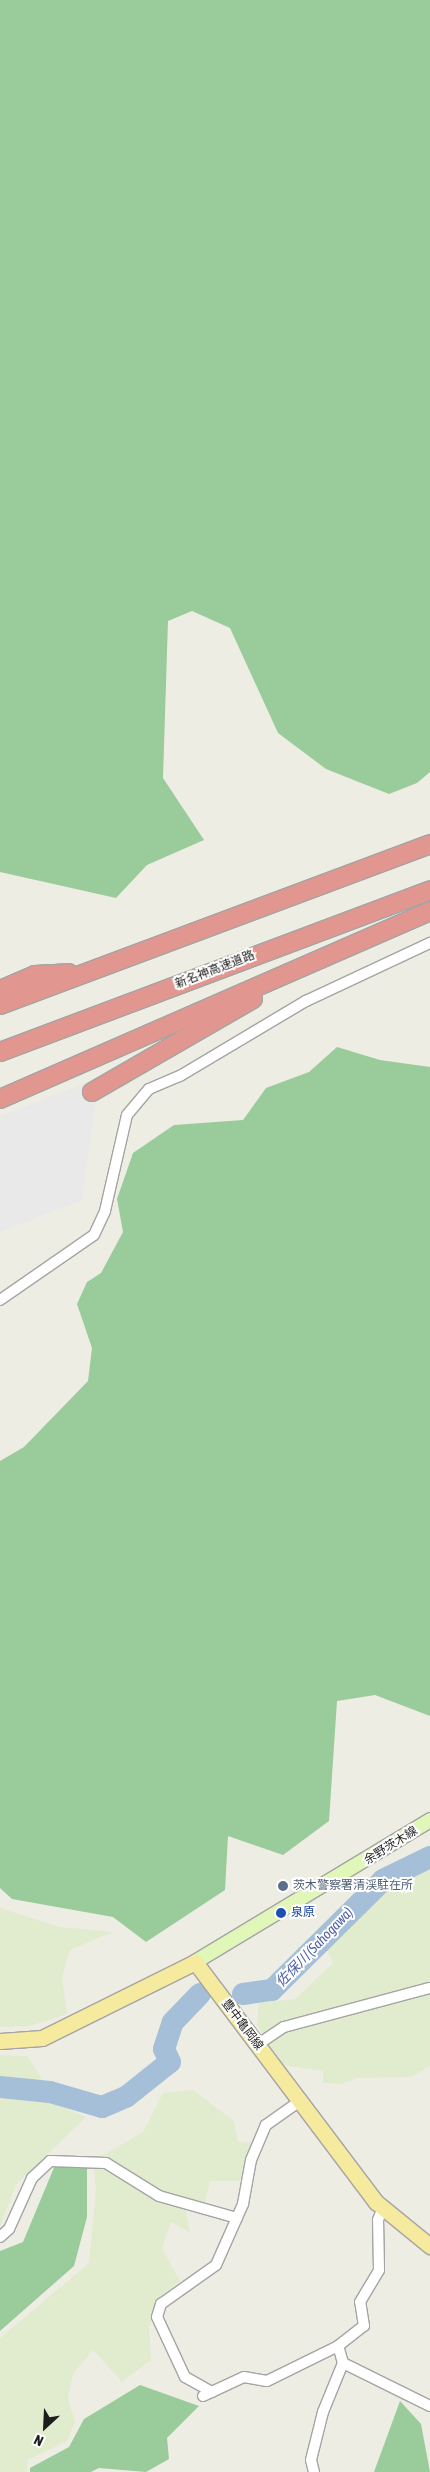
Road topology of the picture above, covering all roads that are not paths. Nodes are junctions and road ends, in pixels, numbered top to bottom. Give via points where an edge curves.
1 (430, 844) edge
2 (430, 890) edge
3 (430, 911) edge
4 (430, 943) edge
5 (329, 955) junction
6 (89, 971) junction
7 (0, 990) edge
8 (0, 1005) edge
9 (0, 1052) edge
10 (92, 1092) dead end
11 (0, 1099) edge
12 (0, 1300) edge
13 (430, 1820) edge
14 (195, 1962) junction
15 (430, 1988) edge
16 (0, 2041) edge
17 (257, 2045) junction
18 (300, 2101) junction
19 (383, 2207) junction
20 (237, 2218) junction
21 (0, 2237) edge
22 (430, 2246) edge
23 (338, 2346) junction
24 (343, 2363) junction
25 (430, 2406) edge
26 (314, 2472) edge

1 - 6 highway
2 - 9 highway, 新名神高速道路
3 - 5 highway
4 - 12 street via 306,1001 142,1094 127,1115 105,1211 94,1235
5 - 10 highway
5 - 11 highway
6 - 7 highway via 35,976
6 - 8 highway
13 - 14 main road, 余野茨木線
14 - 16 main road via 42,2038
14 - 17 main road, 豊中亀岡線
15 - 17 street via 284,2028
17 - 18 main road, 豊中亀岡線
18 - 19 main road, 豊中亀岡線
18 - 20 street via 266,2125 251,2160
19 - 22 main road, 豊中亀岡線
19 - 23 street via 378,2220 379,2270 360,2302 364,2326 352,2340
20 - 21 street via 159,2196 106,2163 50,2161 32,2178 8,2229
20 - 23 street via 216,2265 161,2304 157,2317 185,2377 207,2394 244,2377 267,2381
23 - 24 street
24 - 25 street
24 - 26 street via 323,2412 311,2460

